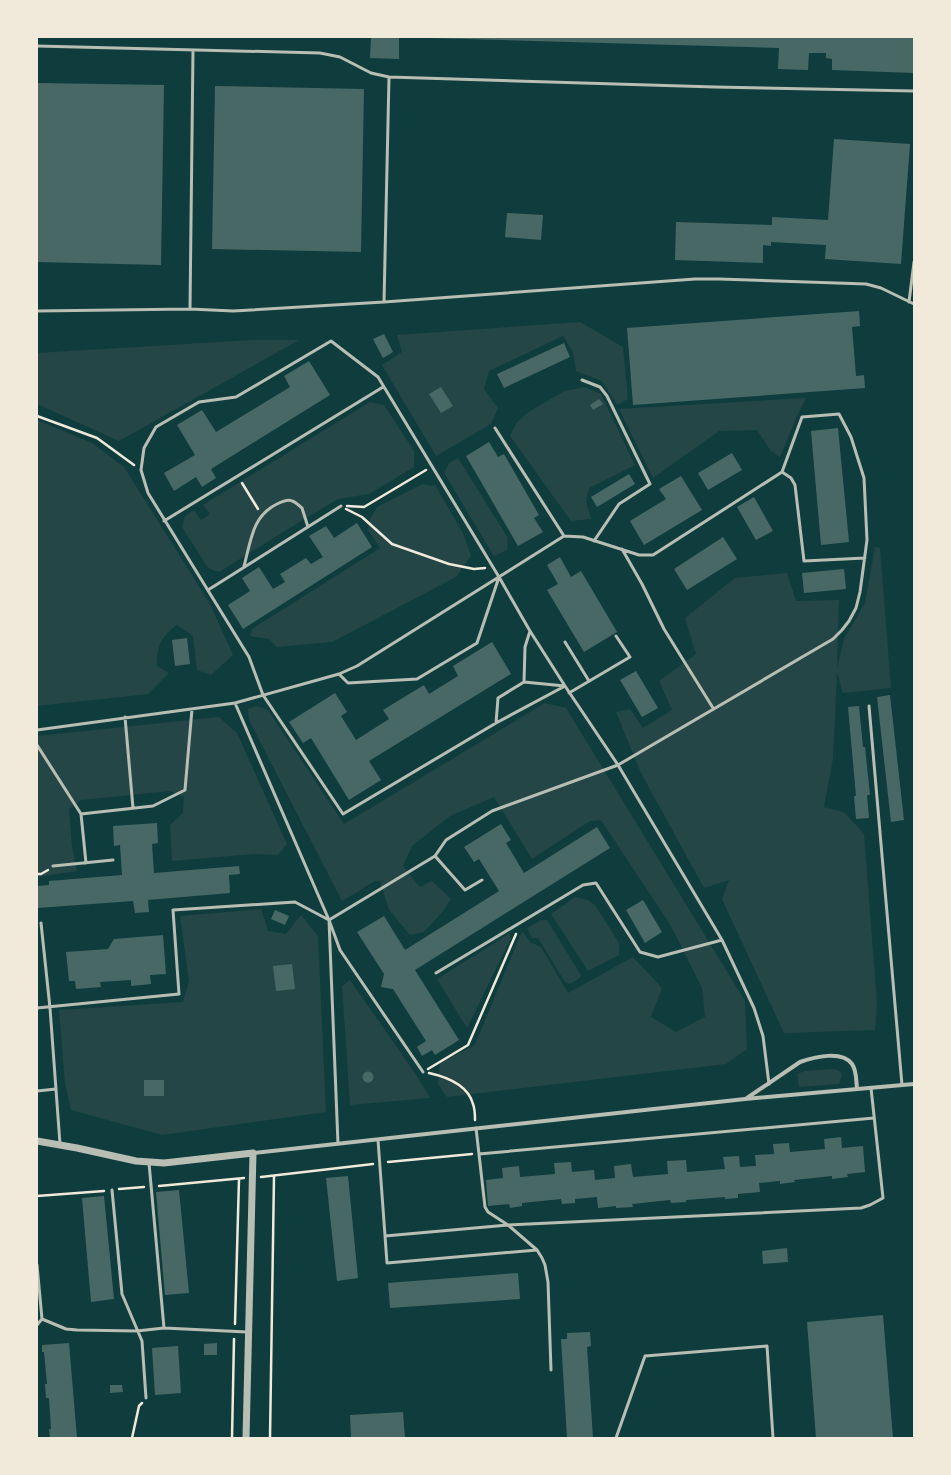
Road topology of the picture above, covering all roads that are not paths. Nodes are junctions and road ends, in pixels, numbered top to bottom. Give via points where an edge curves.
1 (37, 46) edge
2 (193, 50) junction
3 (389, 77) junction
4 (914, 91) edge
5 (914, 262) edge
6 (384, 302) junction
7 (909, 302) junction
8 (914, 304) edge
9 (190, 309) junction
10 (37, 311) edge
11 (582, 380) dead end
12 (383, 387) junction
13 (495, 428) dead end
14 (782, 472) junction
15 (341, 506) road end
16 (164, 521) junction
17 (308, 527) junction
18 (564, 536) junction
19 (594, 541) junction
20 (622, 549) junction
21 (865, 558) junction
22 (244, 567) junction
23 (499, 577) junction
24 (208, 590) junction
25 (530, 631) junction
26 (616, 636) dead end
27 (565, 642) dead end
28 (339, 674) junction
29 (589, 681) junction
30 (524, 682) junction
31 (564, 686) junction
32 (569, 693) junction
33 (263, 695) junction
34 (235, 703) junction
35 (869, 706) dead end
36 (713, 708) junction
37 (192, 709) junction
38 (125, 717) junction
39 (496, 723) junction
40 (37, 730) edge
41 (37, 745) edge
42 (618, 765) junction
43 (132, 808) junction
44 (81, 814) junction
45 (435, 856) junction
46 (113, 860) dead end
47 (86, 863) junction
48 (53, 866) dead end
49 (482, 880) dead end
50 (329, 920) junction
51 (41, 923) dead end
52 (722, 940) junction
53 (436, 973) dead end
54 (37, 1008) edge
55 (50, 1008) junction
56 (423, 1072) road end
57 (769, 1084) junction
58 (914, 1084) edge
59 (902, 1085) junction
60 (871, 1088) junction
61 (56, 1089) junction
62 (857, 1089) junction
63 (37, 1091) edge
64 (745, 1099) junction
65 (874, 1118) junction
66 (476, 1128) junction
67 (378, 1140) junction
68 (37, 1142) edge
69 (60, 1144) junction
70 (338, 1144) junction
71 (253, 1153) junction
72 (479, 1154) junction
73 (149, 1162) junction
74 (112, 1190) dead end
75 (508, 1225) junction
76 (385, 1236) junction
77 (537, 1250) junction
78 (37, 1266) edge
79 (42, 1319) junction
80 (37, 1324) edge
81 (164, 1328) junction
82 (137, 1331) junction
83 (248, 1332) junction
84 (551, 1370) dead end
85 (146, 1398) road end
86 (246, 1438) edge
87 (616, 1438) edge
88 (773, 1438) edge

1 - 2 lane
2 - 3 lane via 320,54 340,58 371,73
2 - 9 lane
3 - 4 lane
3 - 6 lane
5 - 7 lane
6 - 7 lane via 695,279 866,284 881,288
6 - 9 lane via 233,311
7 - 8 lane
9 - 10 lane
11 - 19 lane via 600,387 607,396 650,484 619,504
12 - 16 lane
12 - 16 lane via 378,377 331,340 236,397 199,402 156,427 144,448 141,470 148,493
12 - 23 lane
13 - 18 lane
14 - 20 lane via 653,555 639,555
14 - 21 lane via 791,478 795,485 804,561
14 - 21 lane via 802,417 839,414 864,478 867,540
15 - 17 lane
16 - 24 lane
17 - 22 lane
17 - 22 lane via 302,508 291,500 282,502 262,514 254,528
18 - 19 lane via 583,537
18 - 23 lane
19 - 20 lane
20 - 36 lane via 664,629
21 - 36 lane via 856,608 850,621 833,639
22 - 24 lane
23 - 25 lane
23 - 28 lane via 357,666
23 - 28 lane via 477,643 417,679 348,683
24 - 33 lane via 249,657
25 - 30 lane via 526,647
25 - 31 lane
26 - 29 lane via 630,657
27 - 29 lane
28 - 33 lane
29 - 32 lane
30 - 31 lane
30 - 39 lane via 498,698
31 - 32 lane
31 - 39 lane
32 - 42 lane
33 - 34 lane
33 - 39 lane via 343,814
34 - 37 lane
34 - 50 lane
35 - 59 lane
36 - 42 lane
37 - 38 lane
37 - 43 lane via 185,790 153,806
38 - 40 lane
38 - 43 lane
41 - 44 lane
42 - 45 lane via 492,811 446,840
42 - 52 lane
43 - 44 lane
44 - 47 lane
45 - 49 lane via 465,890
45 - 50 lane
46 - 47 lane
47 - 48 lane
50 - 55 lane via 295,902 173,910 179,994
50 - 56 lane via 340,950
50 - 70 lane
51 - 55 lane
52 - 53 lane via 658,957 640,952 596,883 583,885
52 - 57 lane via 754,1008 763,1036
54 - 55 lane
55 - 61 lane
57 - 62 street via 800,1062 841,1056 852,1064
57 - 64 street
58 - 59 street
59 - 60 street
60 - 62 street
60 - 65 lane
61 - 63 lane
61 - 69 lane
62 - 64 street
64 - 66 street
65 - 72 lane
65 - 75 lane via 883,1198 861,1208
66 - 67 street
66 - 72 lane
67 - 70 street
67 - 76 lane
68 - 69 street
69 - 73 street
70 - 71 street
71 - 73 street via 176,1162
71 - 83 street
72 - 75 lane via 485,1207 488,1212
73 - 81 lane
74 - 82 lane via 122,1294
75 - 76 lane
75 - 77 lane
76 - 77 lane via 387,1263
77 - 84 lane via 545,1265 548,1282
78 - 79 lane
79 - 80 lane
79 - 82 lane via 66,1329
81 - 82 lane
81 - 83 lane
82 - 85 lane via 142,1341
83 - 86 street
87 - 88 lane via 645,1356 767,1346

